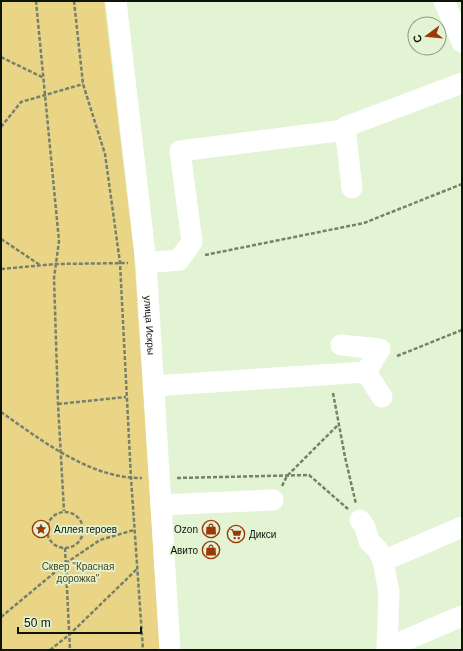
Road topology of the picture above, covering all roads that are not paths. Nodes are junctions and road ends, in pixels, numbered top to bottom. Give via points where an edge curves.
1 (116, 1) edge
2 (444, 1) edge
3 (462, 42) edge
4 (462, 83) edge
5 (345, 130) junction
6 (352, 188) dead end
7 (146, 263) junction
8 (341, 345) dead end
9 (366, 372) junction
10 (153, 386) junction
11 (382, 398) dead end
12 (273, 500) road end
13 (160, 505) junction
14 (360, 520) road end
15 (462, 527) edge
16 (383, 561) junction
17 (462, 616) edge
18 (387, 649) edge
19 (170, 650) edge

1 - 7 street, улица Искры
2 - 3 street
4 - 5 street via 345,127
5 - 6 street
5 - 7 street via 180,151 192,242 179,260
7 - 10 street, улица Искры
8 - 9 street via 380,349
9 - 10 street
9 - 11 street
10 - 13 street, улица Искры
12 - 13 street
13 - 19 street, улица Искры
14 - 16 street via 369,541 378,550
15 - 16 street
16 - 18 street via 390,592
17 - 18 street

